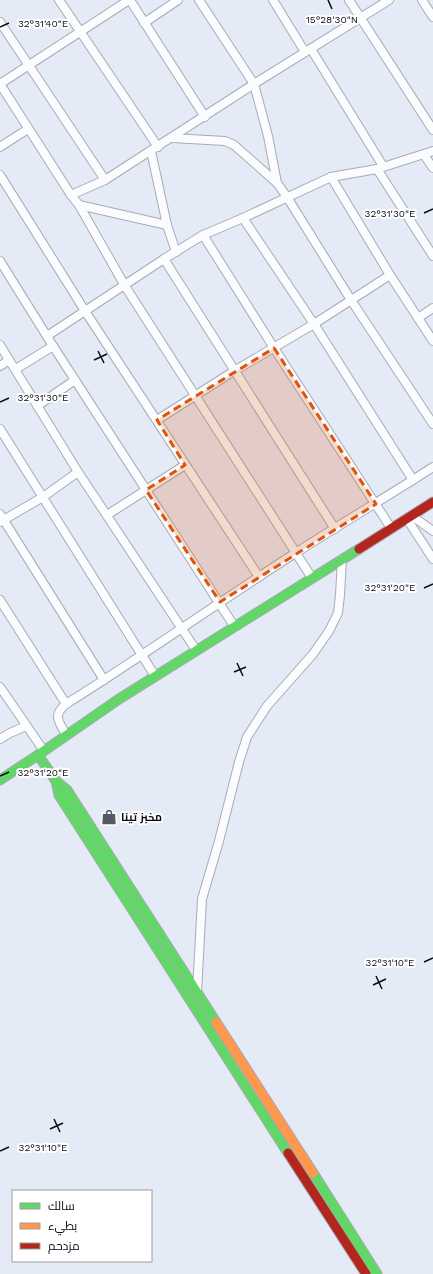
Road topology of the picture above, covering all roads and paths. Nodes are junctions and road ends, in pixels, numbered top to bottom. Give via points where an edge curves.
1 (59, 0) edge
2 (129, 0) edge
3 (178, 0) edge
4 (198, 0) edge
5 (273, 0) edge
6 (349, 0) edge
7 (389, 0) edge
8 (422, 0) edge
9 (433, 17) edge
10 (360, 19) junction
11 (0, 22) edge
12 (144, 23) junction
13 (79, 32) junction
14 (308, 51) junction
15 (29, 65) junction
16 (0, 84) edge
17 (254, 84) junction
18 (205, 117) junction
19 (28, 129) junction
20 (433, 130) edge
21 (172, 138) junction
22 (0, 147) edge
23 (154, 149) junction
24 (433, 152) edge
25 (424, 155) junction
26 (380, 168) junction
27 (433, 168) edge
28 (0, 175) edge
29 (331, 177) junction
30 (105, 180) junction
31 (277, 183) junction
32 (71, 195) junction
33 (287, 197) junction
34 (79, 205) junction
35 (244, 218) junction
36 (167, 225) junction
37 (203, 235) junction
38 (176, 252) junction
39 (433, 256) edge
40 (164, 259) junction
41 (0, 261) edge
42 (390, 275) junction
43 (125, 286) junction
44 (351, 300) junction
45 (433, 308) edge
46 (85, 310) junction
47 (418, 318) junction
48 (314, 324) junction
49 (47, 336) junction
50 (433, 341) edge
51 (0, 345) edge
52 (53, 346) junction
53 (274, 348) junction
54 (10, 360) junction
55 (0, 366) edge
56 (16, 369) junction
57 (234, 371) junction
58 (75, 380) junction
59 (196, 396) junction
60 (37, 406) junction
61 (157, 420) junction
62 (433, 424) edge
63 (0, 429) edge
64 (185, 465) junction
65 (433, 467) edge
66 (78, 472) junction
67 (413, 480) junction
68 (146, 490) junction
69 (42, 497) junction
70 (433, 502) edge
71 (376, 504) junction
72 (108, 515) junction
73 (410, 517) junction
74 (1, 519) edge
75 (390, 528) junction
76 (335, 529) junction
77 (433, 531) edge
78 (295, 553) junction
79 (342, 559) junction
80 (433, 559) edge
81 (259, 577) junction
82 (312, 578) junction
83 (0, 600) edge
84 (220, 602) junction
85 (234, 626) junction
86 (183, 628) junction
87 (196, 650) junction
88 (142, 655) junction
89 (155, 676) junction
90 (104, 680) junction
91 (0, 687) edge
92 (66, 704) junction
93 (26, 726) junction
94 (66, 735) junction
95 (0, 739) edge
96 (41, 753) junction
97 (0, 780) edge
98 (56, 781) junction
99 (197, 993) junction
100 (366, 1274) edge
101 (378, 1274) edge

1 - 13 street
2 - 12 street
2 - 13 street
3 - 12 street
4 - 17 street
5 - 14 street
6 - 10 street
7 - 10 street
8 - 9 street
10 - 14 street
10 - 20 street
11 - 15 street
12 - 18 street
13 - 15 street
13 - 23 street
14 - 17 street
14 - 26 street
15 - 16 street
15 - 30 street
16 - 19 street
17 - 18 street
17 - 31 street
18 - 21 street
19 - 22 street
19 - 32 street
21 - 23 street
21 - 31 street via 226,141
23 - 30 street
23 - 36 street
24 - 25 street
25 - 26 street
25 - 27 street
26 - 29 street
26 - 39 street
28 - 46 street
29 - 33 street
29 - 42 street
30 - 32 street
31 - 33 street
32 - 34 street
33 - 35 street
33 - 44 street
34 - 36 street
34 - 43 street
35 - 37 street
35 - 48 street
36 - 38 street
37 - 38 street
37 - 53 street
38 - 40 street
40 - 43 street
40 - 57 street
41 - 49 street
42 - 44 street
42 - 47 street
43 - 46 street
43 - 59 street
44 - 48 street
44 - 62 street
45 - 47 street
46 - 49 street
46 - 61 street
47 - 50 street
48 - 53 street
48 - 67 street
49 - 52 street
51 - 54 street
52 - 56 street
52 - 58 street
53 - 57 street
53 - 71 street
54 - 55 street
54 - 56 street
56 - 60 street
57 - 59 street
57 - 76 street
58 - 60 street
58 - 68 street
59 - 61 street
59 - 78 street
60 - 66 street
61 - 64 street
63 - 69 street
64 - 68 street
64 - 81 street
65 - 67 street
66 - 69 street
66 - 72 street
67 - 71 street
68 - 72 street
68 - 84 street
69 - 74 street
69 - 88 street
70 - 73 street
71 - 75 street
71 - 76 street
72 - 86 street
73 - 75 street
73 - 77 street
73 - 80 street
74 - 90 street
75 - 79 street
76 - 78 street
78 - 81 street
78 - 82 street
79 - 82 street
79 - 99 street via 338,613 330,631 267,706 247,738 202,899
81 - 84 street
82 - 85 street
83 - 92 street
84 - 85 street
84 - 86 street
85 - 87 street
86 - 87 street
86 - 88 street
87 - 89 street
88 - 89 street
88 - 90 street
89 - 94 street
90 - 92 street
91 - 93 street
92 - 94 street via 57,714
93 - 95 street
93 - 96 street
94 - 96 street
96 - 97 street
96 - 98 street
98 - 99 street via 67,790
98 - 100 street via 59,795
99 - 101 street

